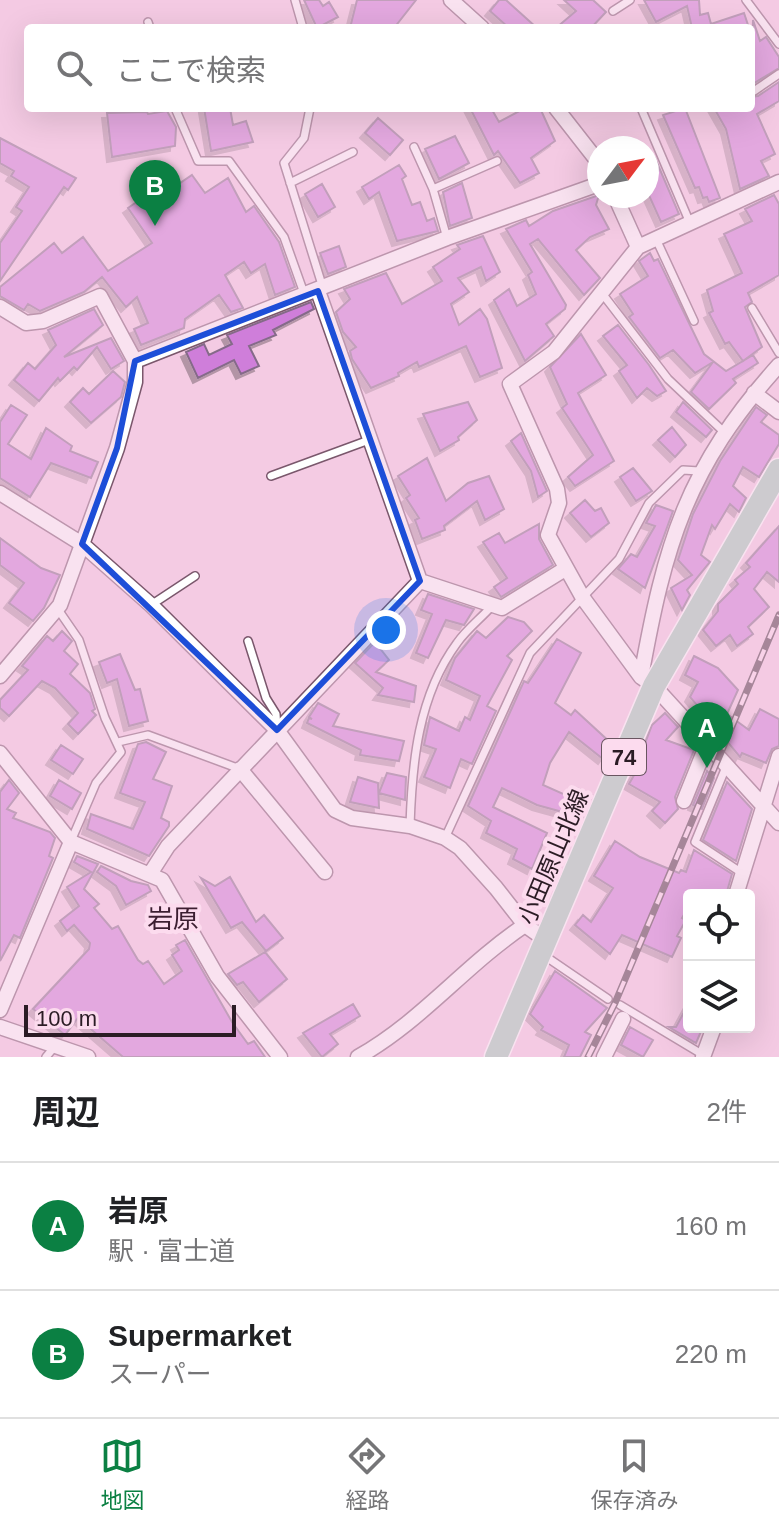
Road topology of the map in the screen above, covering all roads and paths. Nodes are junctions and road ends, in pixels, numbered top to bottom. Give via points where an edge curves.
1 (295, 0) edge
2 (451, 0) edge
3 (630, 0) edge
4 (746, 0) edge
5 (613, 11) dead end
6 (302, 24) edge
7 (478, 24) edge
8 (779, 44) edge
9 (779, 74) edge
10 (755, 90) edge
11 (177, 112) edge
12 (309, 112) edge
13 (559, 112) edge
14 (643, 112) edge
15 (414, 147) dead end
16 (587, 148) edge
17 (353, 152) dead end
18 (497, 161) dead end
19 (779, 182) edge
20 (290, 183) junction
21 (587, 188) edge
22 (433, 189) junction
23 (620, 208) edge
24 (690, 223) junction
25 (447, 238) junction
26 (656, 239) junction
27 (638, 247) junction
28 (316, 292) junction
29 (601, 292) junction
30 (0, 307) edge
31 (752, 308) dead end
32 (694, 321) dead end
33 (779, 353) edge
34 (135, 361) junction
35 (779, 365) edge
36 (754, 393) junction
37 (779, 412) edge
38 (725, 433) junction
39 (369, 440) junction
40 (779, 470) edge
41 (699, 471) junction
42 (271, 476) dead end
43 (0, 493) edge
44 (82, 544) junction
45 (565, 569) junction
46 (195, 576) dead end
47 (420, 581) junction
48 (583, 598) junction
49 (151, 605) junction
50 (491, 607) junction
51 (57, 608) junction
52 (248, 641) dead end
53 (0, 676) edge
54 (648, 682) junction
55 (277, 730) junction
56 (118, 742) junction
57 (707, 744) junction
58 (0, 753) edge
59 (779, 756) edge
60 (727, 766) junction
61 (240, 769) junction
62 (684, 801) dead end
63 (762, 805) junction
64 (779, 823) edge
65 (410, 826) junction
66 (445, 838) junction
67 (71, 842) junction
68 (325, 872) dead end
69 (742, 873) junction
70 (150, 874) junction
71 (738, 889) edge
72 (525, 925) junction
73 (543, 946) junction
74 (608, 999) dead end
75 (0, 1010) edge
76 (622, 1012) joint
77 (0, 1027) edge
78 (712, 1033) edge
79 (58, 1044) junction
80 (46, 1057) edge
81 (88, 1057) edge
82 (280, 1057) edge
83 (358, 1057) edge
84 (496, 1057) edge
85 (604, 1057) edge
86 (705, 1057) edge

1 - 6 lane
2 - 7 street
3 - 5 lane
4 - 8 lane
9 - 10 lane
11 - 28 lane via 198,161 229,161
12 - 20 lane via 304,138 284,163
13 - 16 street
14 - 24 lane
15 - 22 lane
17 - 20 lane
18 - 22 lane
19 - 24 street
20 - 28 lane
21 - 25 street
22 - 25 lane
23 - 27 street
24 - 26 street
25 - 28 street
26 - 27 street
26 - 32 lane
27 - 29 street
28 - 34 street
28 - 39 street
29 - 38 lane via 668,379
29 - 45 street via 554,352 510,384 557,489 559,503 548,535
30 - 34 street via 26,323 100,296
31 - 33 lane
34 - 44 street via 135,382 117,448
35 - 36 street
36 - 37 street
36 - 38 street
38 - 41 street
39 - 42 lane
39 - 47 street
40 - 54 main road, 小田原山北線 / 74
41 - 48 lane via 683,470 649,503 619,559
41 - 54 street via 660,581
43 - 44 street
44 - 49 street
44 - 51 street
45 - 48 street
45 - 50 street via 502,608
46 - 49 lane
47 - 50 street
47 - 55 street
48 - 54 street
48 - 66 lane via 530,653
49 - 55 street
50 - 65 lane via 458,641 425,708 416,737
51 - 53 street
51 - 56 lane via 79,640
52 - 55 lane via 276,714
54 - 57 street
54 - 73 main road, 小田原山北線 / 74
55 - 61 street
55 - 65 street via 335,810 352,818
56 - 61 lane via 148,735
56 - 67 lane via 121,752 96,783
57 - 60 street
57 - 62 street
58 - 67 street
59 - 63 street
60 - 63 street
60 - 69 lane via 695,842
61 - 68 street
61 - 70 street via 168,846
63 - 64 street
63 - 69 street
65 - 66 street
66 - 72 street
67 - 70 street
67 - 75 street
69 - 71 street
70 - 82 street via 162,880 217,976
72 - 73 street
72 - 83 street via 487,951 409,1025
73 - 74 lane
73 - 84 main road, 小田原山北線 / 74
76 - 85 street
76 - 86 lane
77 - 79 street
78 - 86 street
79 - 80 lane
79 - 81 street

